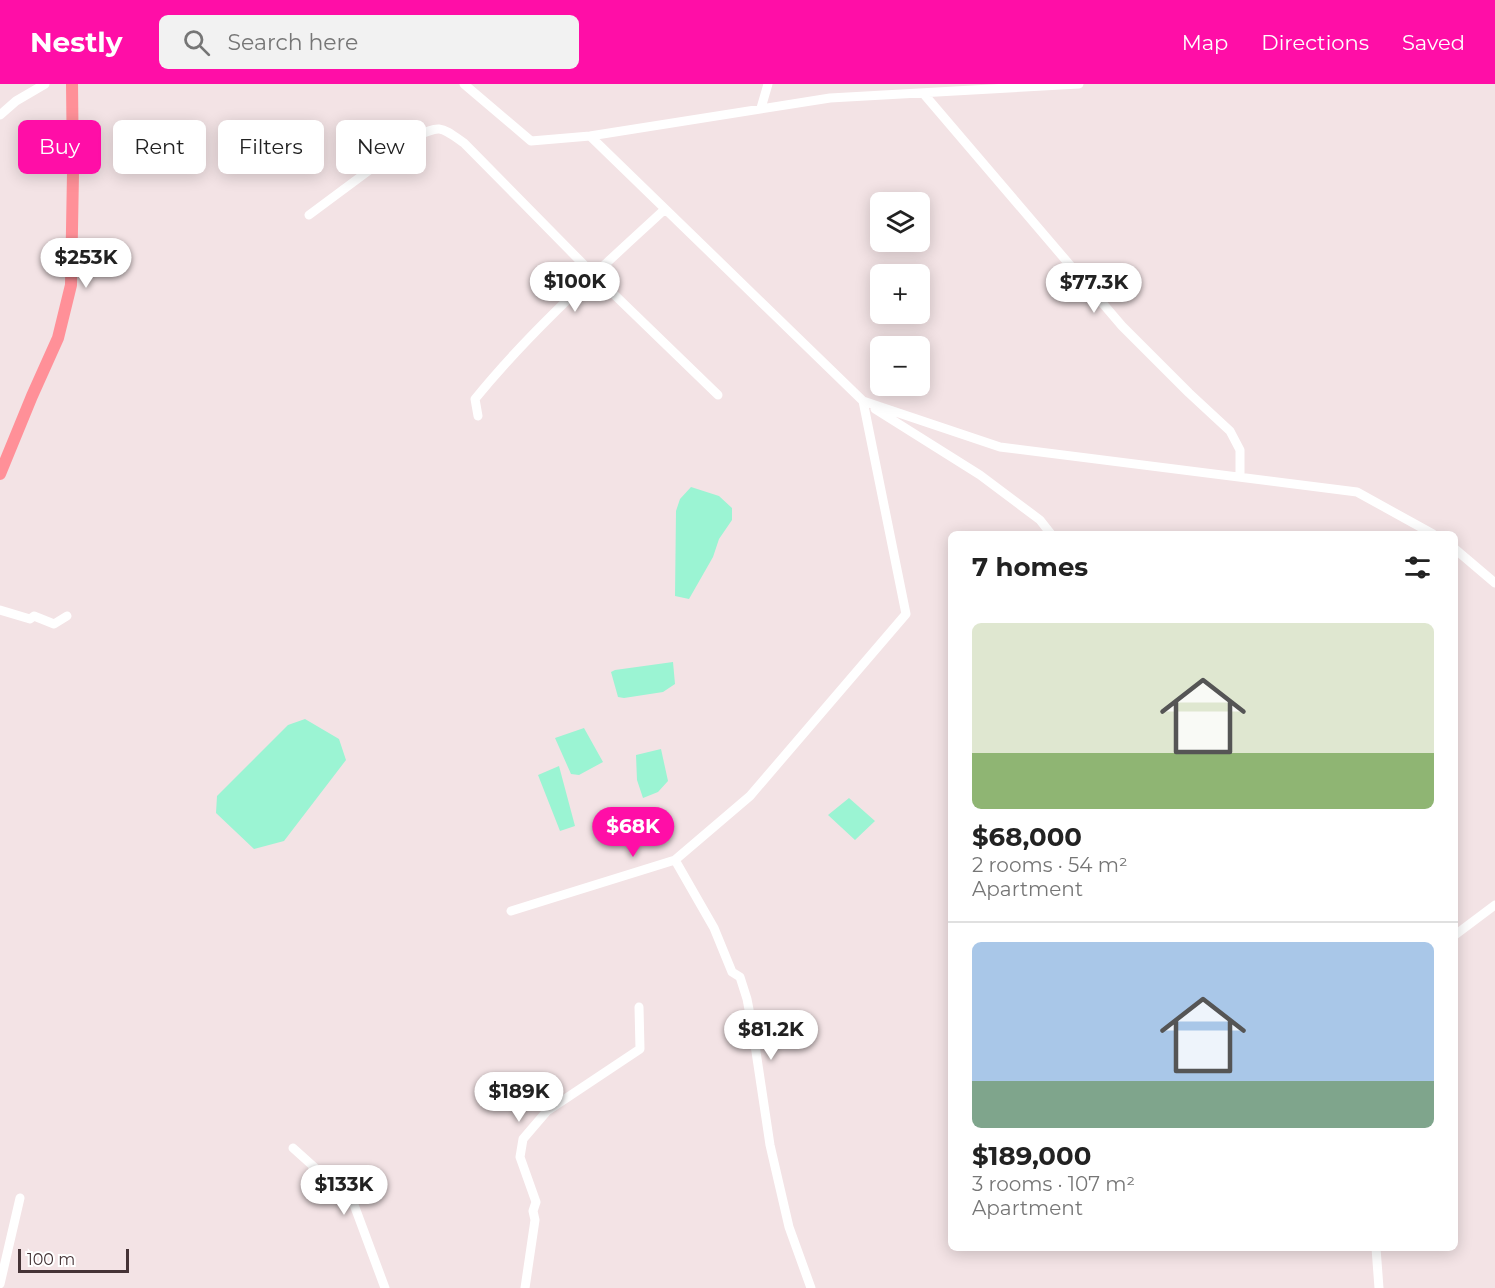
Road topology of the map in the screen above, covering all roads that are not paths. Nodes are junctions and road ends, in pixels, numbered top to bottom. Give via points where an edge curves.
1 (45, 84) edge
2 (72, 84) edge
3 (464, 84) edge
4 (768, 84) edge
5 (1079, 84) edge
6 (923, 93) junction
7 (761, 108) junction
8 (0, 115) edge
9 (590, 136) junction
10 (664, 210) junction
11 (309, 215) dead end
12 (594, 275) junction
13 (718, 395) dead end
14 (863, 401) junction
15 (478, 416) dead end
16 (0, 474) edge
17 (1240, 477) junction
18 (1049, 531) edge
19 (1428, 531) edge
20 (1458, 552) edge
21 (1495, 583) edge
22 (0, 610) edge
23 (67, 616) dead end
24 (675, 860) junction
25 (1495, 905) edge
26 (511, 911) dead end
27 (1458, 932) edge
28 (639, 1007) dead end
29 (293, 1148) dead end
30 (20, 1198) dead end
31 (1376, 1251) edge
32 (0, 1284) edge
33 (385, 1288) edge
34 (525, 1288) edge
35 (811, 1288) edge
36 (1379, 1288) edge

1 - 8 street
2 - 16 main road via 71,285 58,338
3 - 9 street via 531,141
4 - 7 street
5 - 6 street
6 - 7 street via 830,98
6 - 17 street via 1122,326 1230,431 1240,450
7 - 9 street
9 - 10 street
10 - 12 street
10 - 14 street
11 - 12 street via 414,137 444,129 464,143
12 - 13 street
12 - 15 street via 498,371 475,399
14 - 17 street via 1000,447
14 - 18 street via 980,476 1040,520
14 - 24 street via 906,614 750,796
17 - 19 street via 1357,492
20 - 21 street
22 - 23 street via 54,624
24 - 26 street
24 - 35 street via 744,988 772,1155 789,1227
25 - 27 street
28 - 34 street via 640,1049 547,1111 523,1139 520,1157 537,1202
29 - 33 street via 353,1202
30 - 32 street
31 - 36 street

